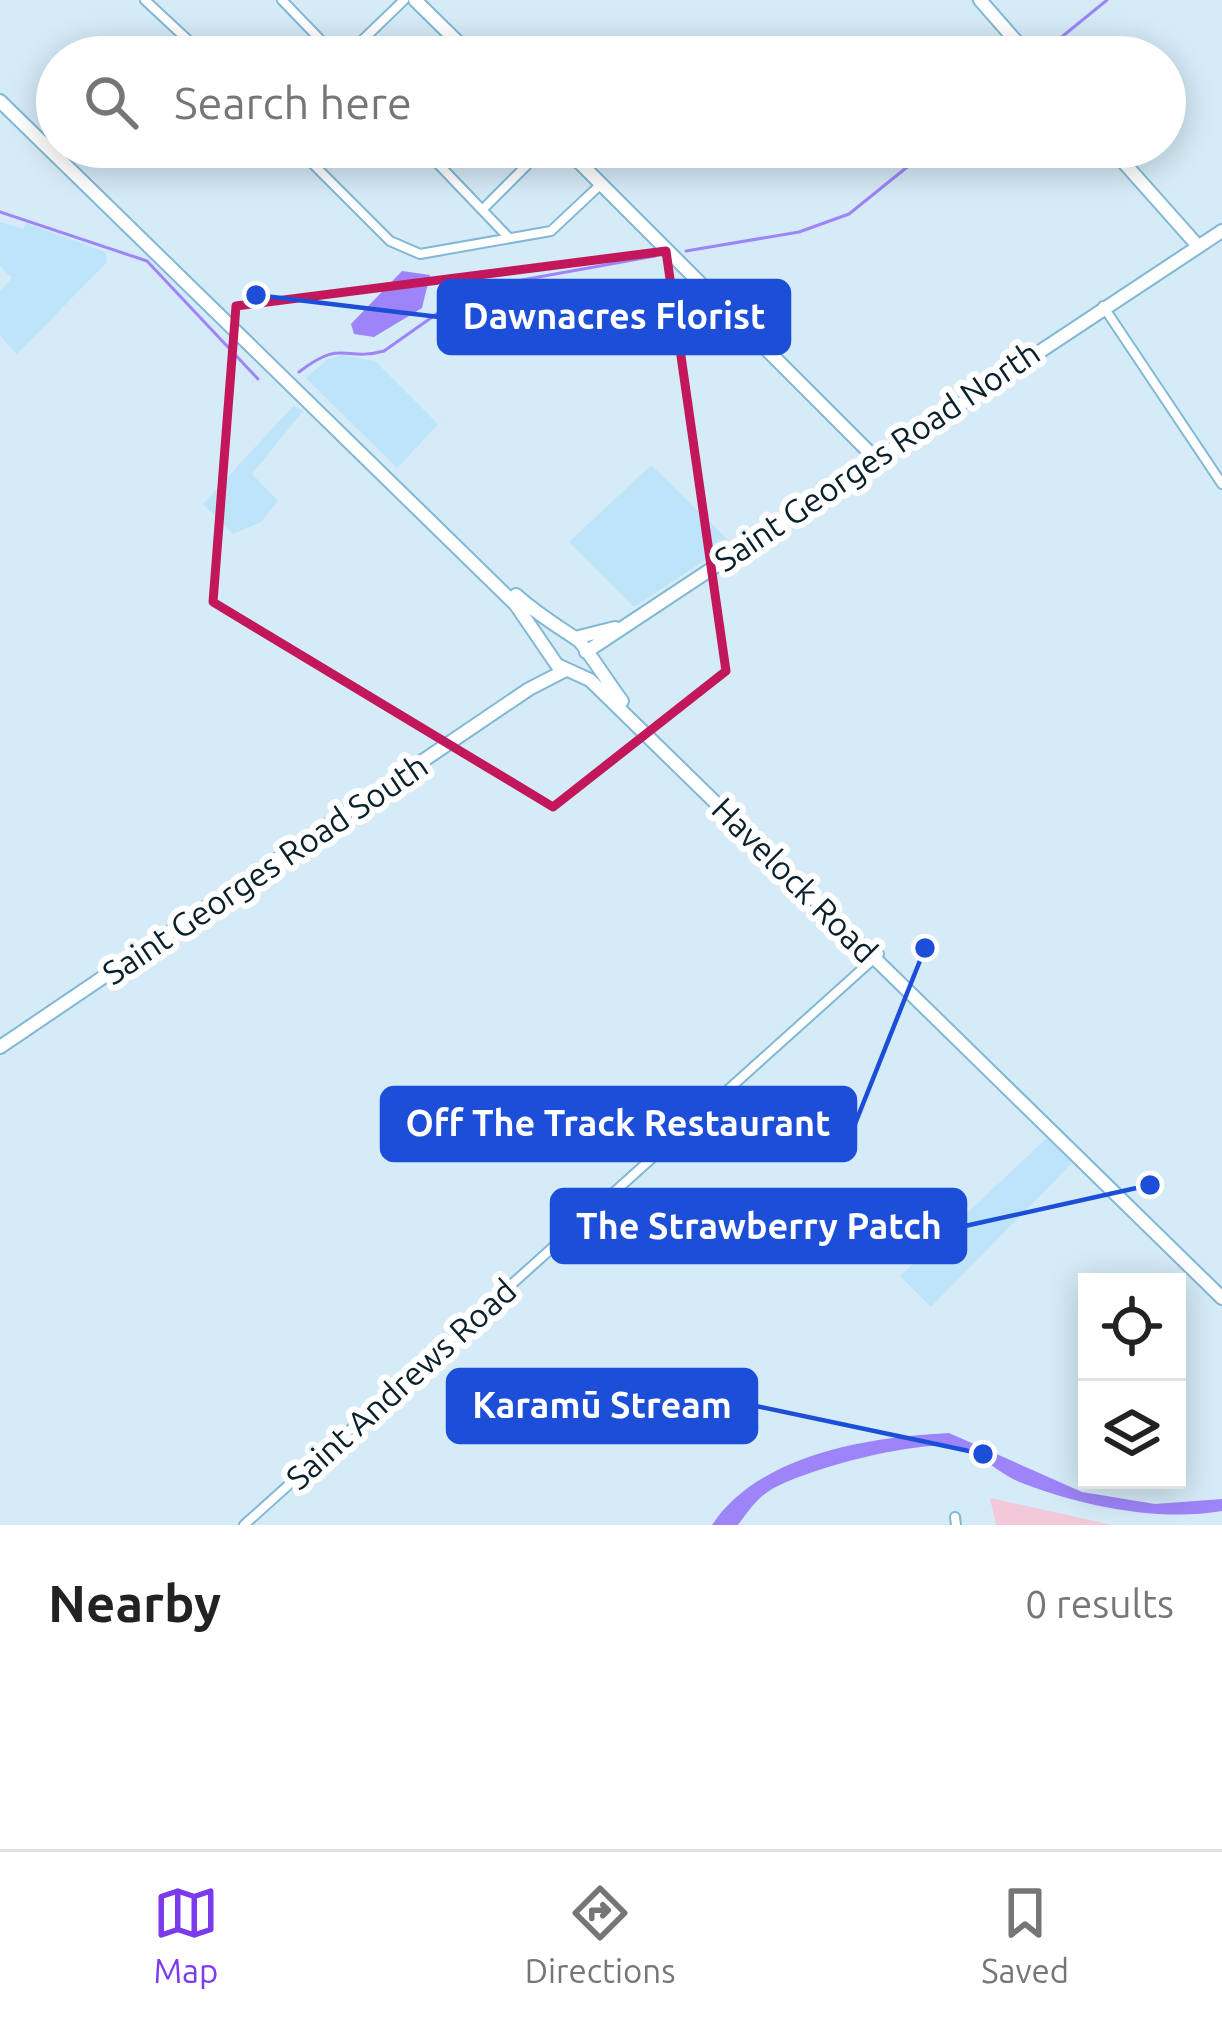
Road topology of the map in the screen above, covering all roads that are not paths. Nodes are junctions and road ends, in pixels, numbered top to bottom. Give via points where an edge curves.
1 (282, 0) edge
2 (404, 0) edge
3 (415, 0) edge
4 (980, 0) edge
5 (151, 2) edge
6 (185, 36) edge
7 (319, 36) edge
8 (364, 36) edge
9 (451, 36) edge
10 (1012, 36) edge
11 (0, 90) edge
12 (0, 101) edge
13 (36, 125) edge
14 (36, 136) edge
15 (69, 168) edge
16 (80, 168) edge
17 (317, 168) edge
18 (442, 168) edge
19 (523, 168) edge
20 (585, 168) edge
21 (1129, 168) edge
22 (601, 184) junction
23 (482, 210) junction
24 (1222, 227) edge
25 (510, 239) junction
26 (1196, 244) junction
27 (1102, 305) junction
28 (875, 458) junction
29 (1222, 484) edge
30 (622, 626) junction
31 (574, 638) junction
32 (586, 653) junction
33 (553, 657) junction
34 (567, 670) junction
35 (529, 689) junction
36 (876, 956) junction
37 (0, 1047) edge
38 (1222, 1294) edge
39 (244, 1525) edge

1 - 7 street
2 - 8 street
3 - 9 main road
4 - 10 main road
5 - 6 street
11 - 13 main road
12 - 14 main road
15 - 33 main road via 516,605
16 - 31 main road via 518,596
17 - 25 street via 407,251 433,255
18 - 23 street
19 - 23 street
20 - 22 main road
21 - 26 main road
22 - 25 street via 551,231
22 - 28 main road
23 - 25 street
24 - 26 main road, Saint Georges Road North
26 - 27 main road, Saint Georges Road North
27 - 28 main road, Saint Georges Road North
27 - 29 street
28 - 30 main road, Saint Georges Road North
30 - 31 main road, Saint Georges Road North
30 - 32 main road, Saint Georges Road North
31 - 32 main road, Havelock Road
31 - 33 main road, Saint Georges Road South
32 - 34 main road, Saint Georges Road North
32 - 36 main road, Havelock Road via 628,706
33 - 34 main road, Havelock Road
33 - 35 main road, Saint Georges Road South
34 - 35 main road, Saint Georges Road South
34 - 36 main road, Havelock Road via 590,680
35 - 37 main road, Saint Georges Road South
36 - 38 main road, Havelock Road
36 - 39 street, Saint Andrews Road

